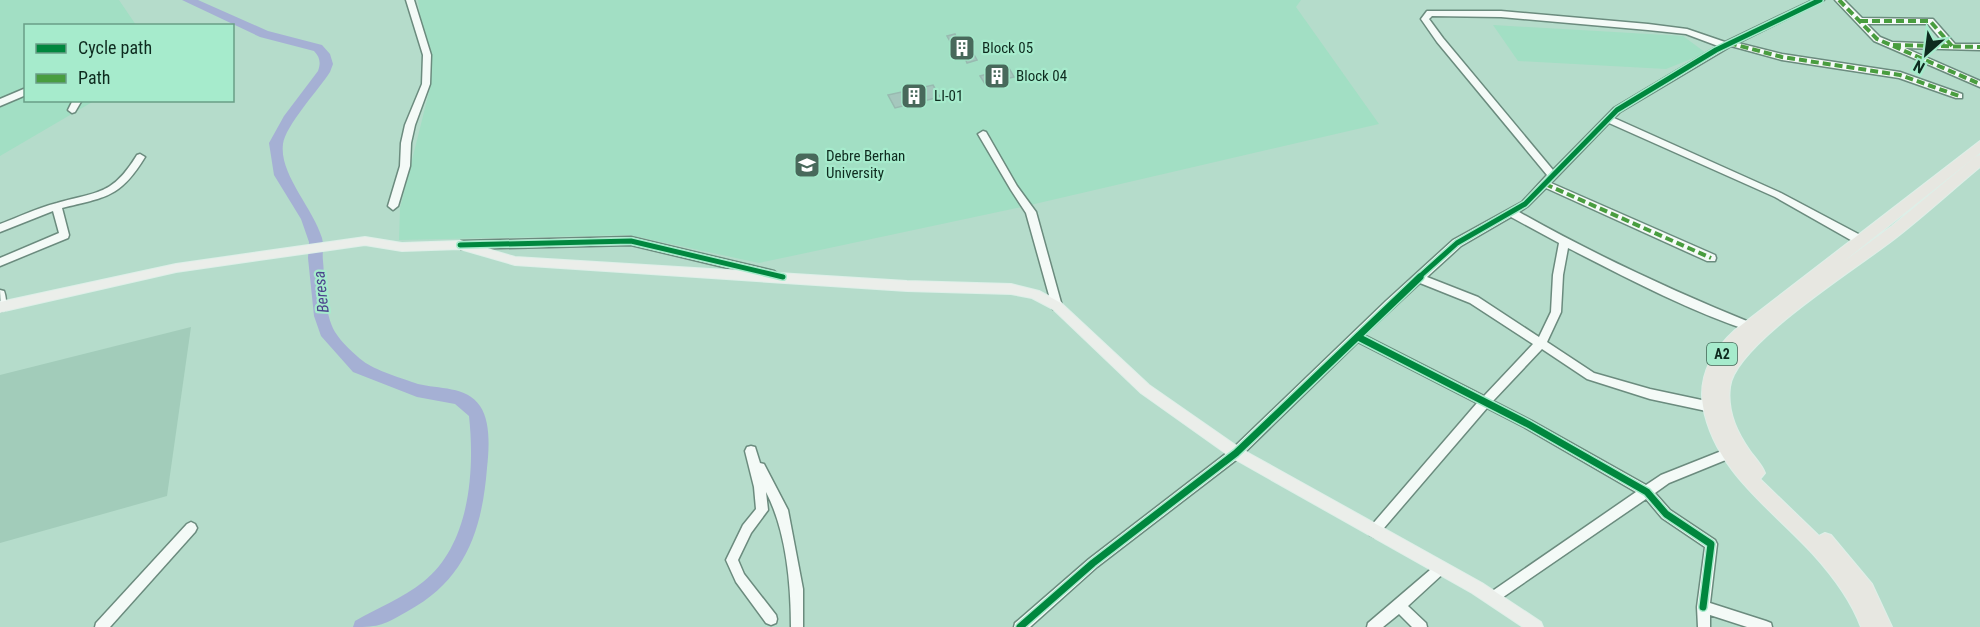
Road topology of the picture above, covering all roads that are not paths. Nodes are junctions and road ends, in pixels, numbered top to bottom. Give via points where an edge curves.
1 (410, 0) edge
2 (1820, 0) edge
3 (1839, 0) edge
4 (1860, 21) junction
5 (1727, 44) junction
6 (1889, 45) junction
7 (1952, 46) junction
8 (1980, 47) edge
9 (1980, 84) edge
10 (24, 92) edge
11 (1959, 96) dead end
12 (77, 102) edge
13 (0, 103) edge
14 (72, 110) dead end
15 (1608, 119) junction
16 (983, 134) dead end
17 (1980, 146) edge
18 (140, 157) dead end
19 (1980, 160) edge
20 (1549, 180) junction
21 (57, 206) junction
22 (393, 206) dead end
23 (1512, 212) junction
24 (0, 228) edge
25 (1881, 233) junction
26 (1860, 240) junction
27 (1564, 242) junction
28 (460, 245) junction
29 (1711, 258) dead end
30 (0, 262) edge
31 (783, 278) junction
32 (1419, 278) junction
33 (0, 294) edge
34 (1057, 306) junction
35 (0, 307) edge
36 (1750, 327) junction
37 (1358, 337) junction
38 (1542, 342) junction
39 (1485, 402) junction
40 (1711, 407) junction
41 (1236, 453) junction
42 (1729, 453) junction
43 (1647, 492) junction
44 (191, 528) dead end
45 (1374, 531) junction
46 (1441, 568) junction
47 (1492, 598) junction
48 (1399, 606) junction
49 (1703, 607) junction
50 (771, 619) dead end
51 (101, 627) edge
52 (797, 627) edge
53 (1020, 627) edge
54 (1373, 627) edge
55 (1421, 627) edge
56 (1536, 627) edge
57 (1704, 627) edge
58 (1766, 627) edge
59 (1870, 627) edge
60 (1883, 627) edge

1 - 22 street via 427,55 426,84 410,125 405,166
2 - 5 street
3 - 4 street
4 - 6 street via 1877,39
4 - 7 street via 1930,21
5 - 11 street via 1782,57 1900,75
5 - 15 street
5 - 20 street via 1687,32 1648,27 1501,14 1430,14 1425,19 1440,40
6 - 7 street
6 - 9 street
7 - 8 street
10 - 13 street
12 - 14 street
15 - 20 street
15 - 26 street via 1778,195
16 - 34 street via 1031,212
17 - 25 highway, A2
18 - 21 street via 131,172 105,194
19 - 25 highway, A2
20 - 23 street
20 - 29 street
21 - 24 street
21 - 30 street via 64,234
23 - 27 street
23 - 32 street via 1457,243
25 - 26 highway, A2
25 - 60 highway, A2 via 1732,360 1725,374 1722,398 1730,432 1749,464 1849,567 1866,590
26 - 36 highway, A2
27 - 36 street
27 - 38 street via 1556,312
28 - 31 main road via 515,261
28 - 31 street via 631,241
28 - 35 main road via 402,247 365,241 176,268
31 - 34 main road via 1011,289 1035,294
32 - 37 street
32 - 38 street via 1474,300
33 - 35 street
34 - 41 main road via 1145,389
36 - 40 highway, A2 via 1716,363 1711,375
37 - 39 street
37 - 41 street
38 - 39 street
38 - 40 street via 1574,366 1611,383
39 - 43 street
39 - 45 street
40 - 42 highway, A2
41 - 45 main road
41 - 53 street via 1094,563
42 - 43 street via 1665,479
42 - 59 highway, A2 via 1754,484 1818,547 1862,605
43 - 47 street
43 - 49 street via 1666,514 1711,544
44 - 51 street
45 - 46 main road
46 - 47 main road
46 - 48 street
47 - 56 main road
48 - 54 street
48 - 55 street
49 - 57 street
49 - 58 street
50 - 52 street via 740,579 732,560 747,529 762,510 751,451 782,510 797,589

